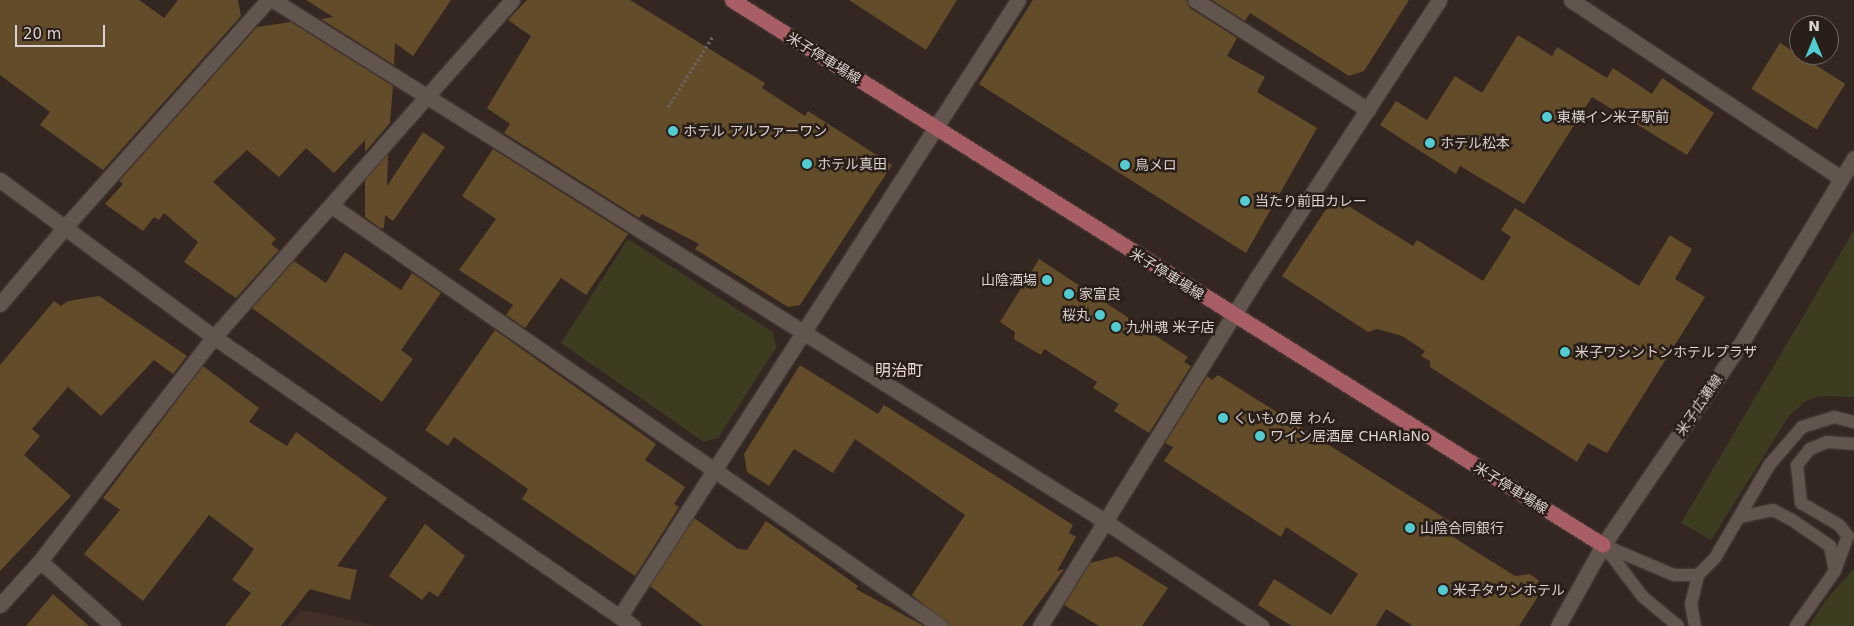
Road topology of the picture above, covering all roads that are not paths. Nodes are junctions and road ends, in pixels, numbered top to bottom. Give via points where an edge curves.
1 (268, 0) edge
2 (273, 0) edge
3 (512, 0) edge
4 (732, 0) edge
5 (1018, 0) edge
6 (1195, 0) edge
7 (1439, 0) edge
8 (1571, 0) edge
9 (427, 98) junction
10 (1368, 110) junction
11 (935, 128) junction
12 (1854, 158) edge
13 (1841, 178) junction
14 (0, 180) edge
15 (332, 206) junction
16 (65, 227) junction
17 (0, 304) edge
18 (1233, 316) junction
19 (802, 332) junction
20 (214, 337) junction
21 (1854, 422) edge
22 (1854, 444) edge
23 (717, 470) junction
24 (1740, 517) junction
25 (1106, 522) junction
26 (1603, 545) junction
27 (40, 561) junction
28 (1835, 571) junction
29 (1698, 575) junction
30 (0, 606) edge
31 (620, 616) junction
32 (114, 626) edge
33 (633, 626) edge
34 (940, 626) edge
35 (1040, 626) edge
36 (1260, 626) edge
37 (1558, 626) edge
38 (1678, 626) edge
39 (1695, 626) edge
40 (1796, 626) edge

1 - 16 street
2 - 9 street
3 - 9 street
4 - 11 main road, 米子停車場線
5 - 11 street
6 - 10 street
7 - 10 street
8 - 13 street
9 - 15 street
9 - 19 street
10 - 18 street
11 - 18 main road, 米子停車場線
11 - 19 street
12 - 13 street, 米子広瀬線
13 - 26 street, 米子広瀬線 via 1740,345
14 - 16 street
15 - 20 street
15 - 23 street
16 - 17 street
16 - 20 street
18 - 25 street
18 - 26 main road, 米子停車場線
19 - 23 street
19 - 25 street
20 - 27 street
20 - 31 street
21 - 24 lane via 1834,417 1802,427 1770,464
22 - 28 lane via 1827,442 1810,449 1797,465 1801,503 1839,526 1848,536
23 - 31 street
23 - 34 street
24 - 28 lane via 1773,510 1792,520 1830,546
24 - 29 lane via 1715,558
25 - 35 street
25 - 36 street
26 - 29 lane via 1674,575
26 - 37 street, 米子広瀬線
26 - 38 lane via 1643,597
27 - 30 street
27 - 32 street
28 - 40 lane
29 - 39 lane via 1692,604
31 - 33 street

